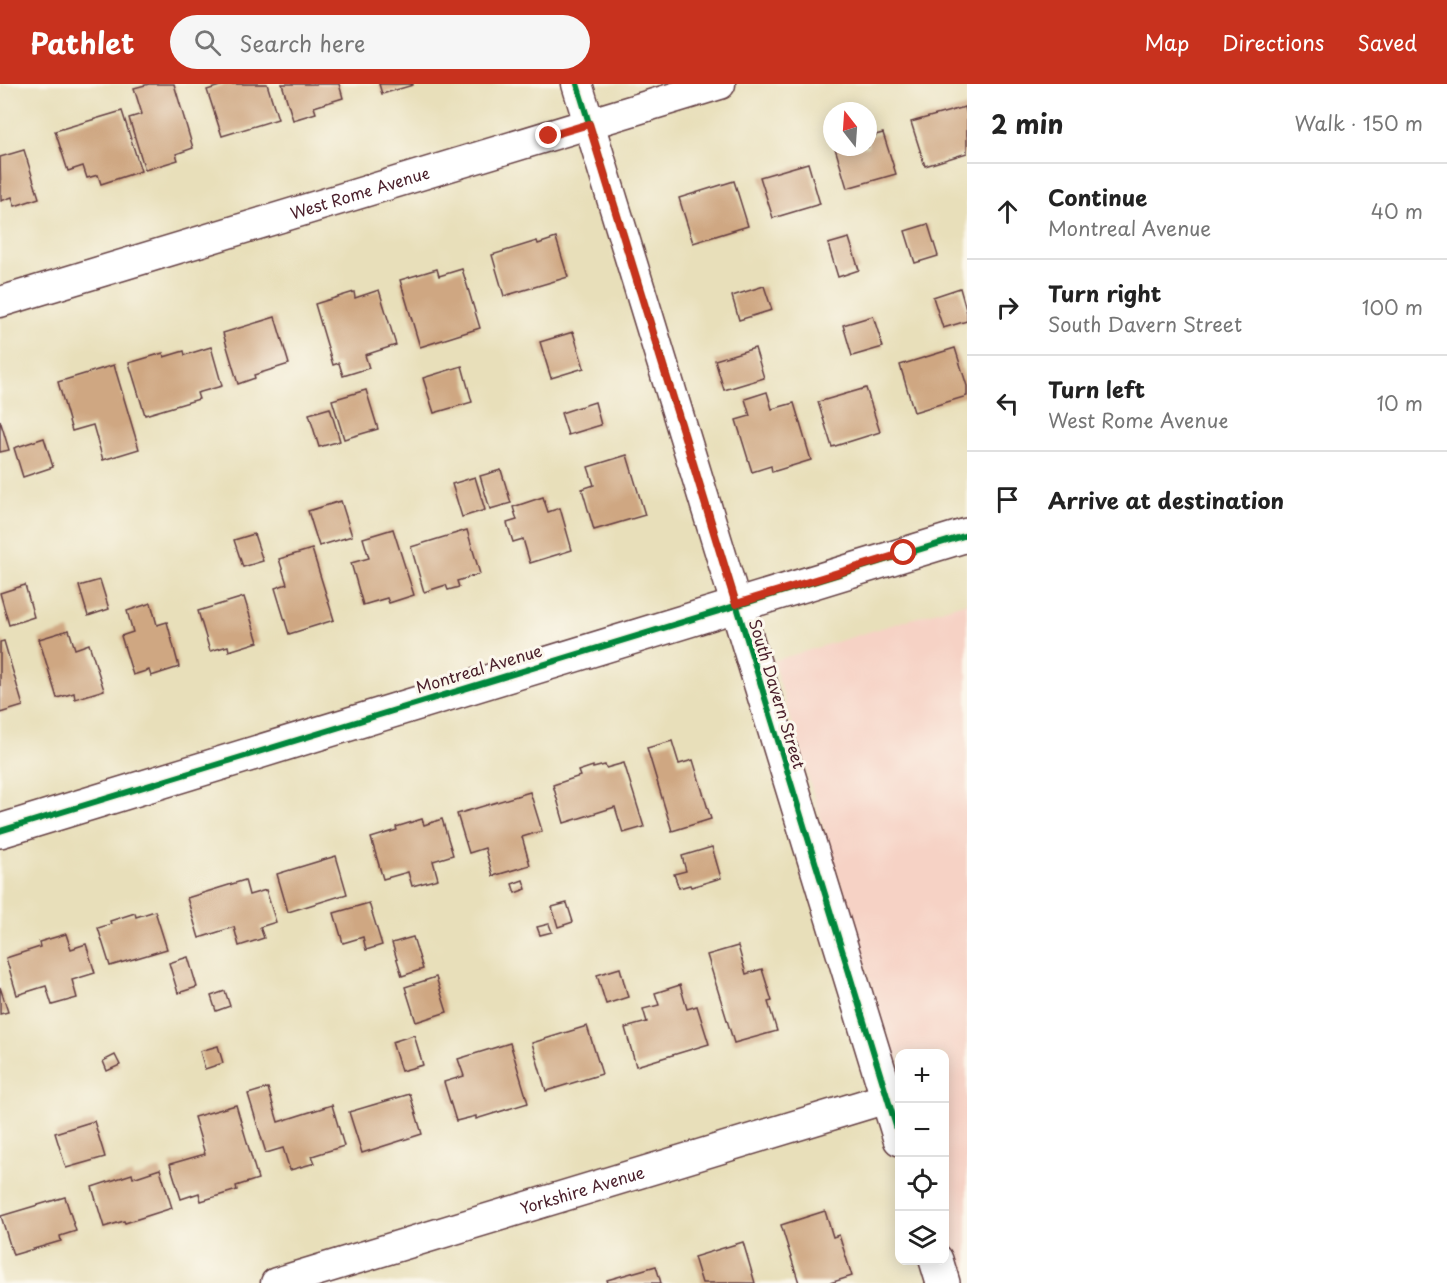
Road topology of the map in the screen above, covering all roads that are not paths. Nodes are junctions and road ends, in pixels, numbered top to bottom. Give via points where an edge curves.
1 (577, 84) edge
2 (720, 84) edge
3 (589, 124) junction
4 (0, 302) edge
5 (967, 535) edge
6 (736, 604) junction
7 (0, 831) edge
8 (887, 1098) junction
9 (895, 1123) edge
10 (938, 1265) edge
11 (276, 1283) edge
12 (943, 1283) edge

1 - 3 street, South Davern Street
2 - 3 street, West Rome Avenue
3 - 4 street, West Rome Avenue
3 - 6 street, South Davern Street
5 - 6 street, Montreal Avenue
6 - 7 street, Montreal Avenue
6 - 8 street, South Davern Street
8 - 9 street, South Davern Street
8 - 11 street, Yorkshire Avenue
10 - 12 street

